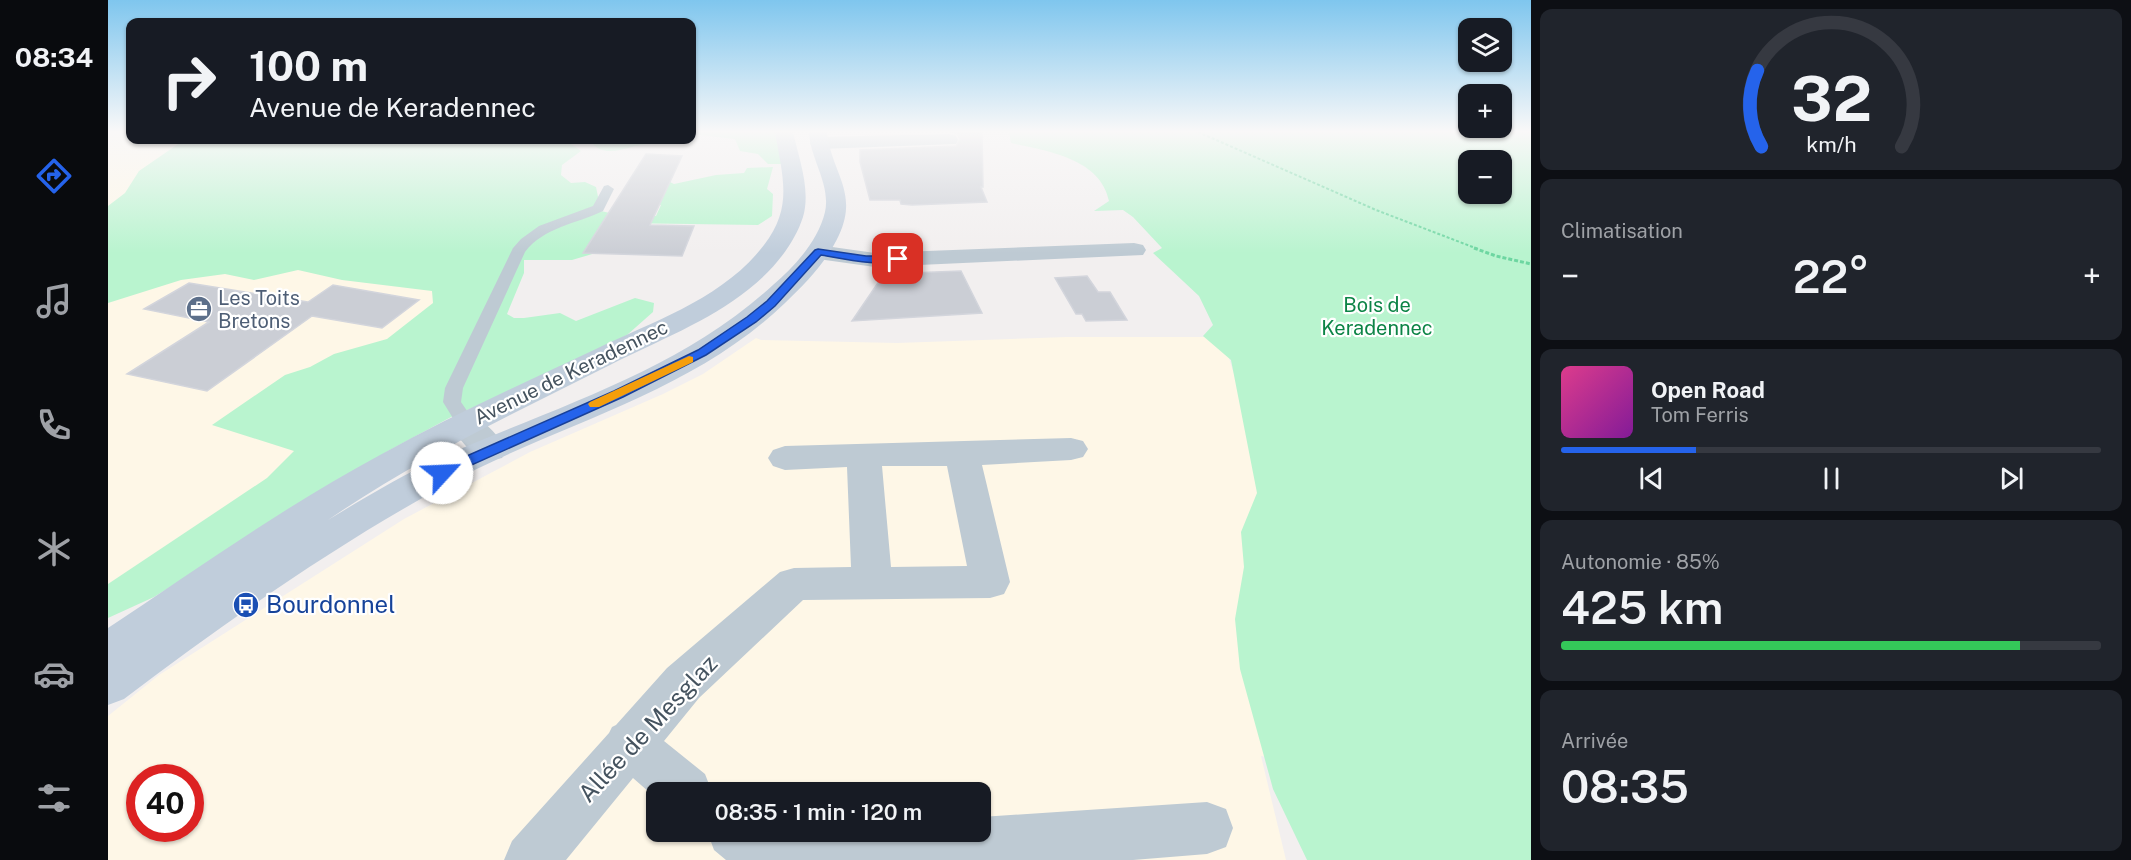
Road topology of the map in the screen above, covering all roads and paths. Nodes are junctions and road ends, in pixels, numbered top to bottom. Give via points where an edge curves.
1 (793, 172) edge
2 (830, 172) edge
3 (1290, 172) edge
4 (608, 189) dead end
5 (1134, 250) dead end
6 (818, 252) junction
7 (1531, 264) edge
8 (466, 424) junction
9 (490, 450) junction
10 (1071, 450) dead end
11 (962, 454) junction
12 (864, 455) junction
13 (785, 458) dead end
14 (872, 583) junction
15 (108, 652) edge
16 (108, 684) edge
17 (629, 743) junction
18 (675, 782) edge
19 (1207, 828) dead end
20 (746, 842) edge
21 (531, 860) edge

1 - 8 street, Avenue de Keradennec via 796,202 786,229 758,268 735,286 698,309
2 - 6 street, Avenue de Keradennec via 838,207
3 - 7 path via 1376,210 1497,256
4 - 8 lane via 598,208 535,232 524,241 454,388 453,402
5 - 6 street via 875,260
6 - 9 street, Avenue de Keradennec via 752,320 702,352
8 - 9 street
8 - 15 street, Avenue de Keradennec via 345,492
9 - 16 street, Avenue de Keradennec via 424,481 281,567
10 - 11 street
11 - 12 street
11 - 14 street, Allée de Mesglaz via 990,582
12 - 13 street
12 - 14 street
14 - 17 street, Allée de Mesglaz via 794,584 683,683
17 - 18 street
17 - 21 street, Allée de Mesglaz
19 - 20 street via 1008,843 819,846 757,851

